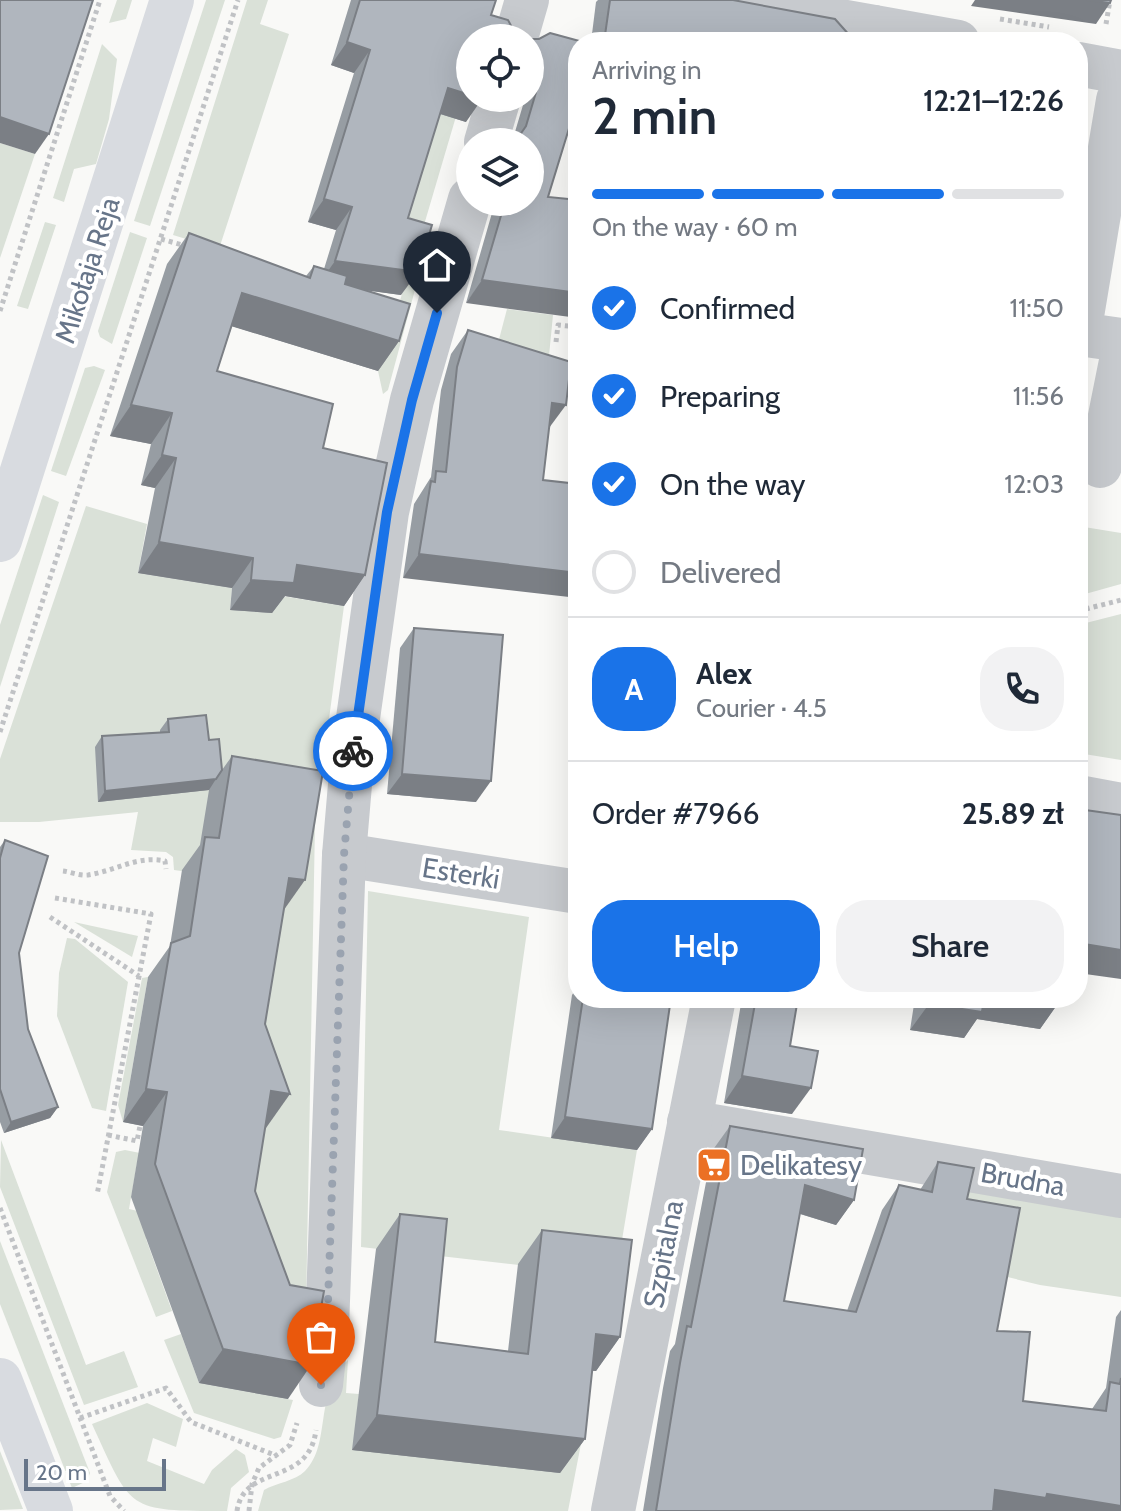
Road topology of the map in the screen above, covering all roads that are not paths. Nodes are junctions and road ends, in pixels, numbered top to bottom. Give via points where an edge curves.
1 (172, 0) edge
2 (527, 0) edge
3 (724, 0) edge
4 (818, 8) edge
5 (520, 24) edge
6 (869, 32) edge
7 (1088, 69) edge
8 (1120, 86) edge
9 (465, 216) edge
10 (1088, 268) edge
11 (1088, 318) edge
12 (1121, 340) edge
13 (1121, 361) edge
14 (1100, 471) edge
15 (0, 540) edge
16 (1088, 799) edge
17 (1121, 805) edge
18 (344, 855) junction
19 (568, 890) edge
20 (712, 1008) edge
21 (689, 1122) junction
22 (1121, 1196) edge
23 (0, 1380) edge
24 (321, 1385) road end
25 (51, 1511) edge
26 (613, 1511) edge

1 - 15 street, Mikołaja Reja
2 - 5 street
3 - 4 street
4 - 6 street
7 - 8 street
8 - 10 street
9 - 18 street via 412,400 387,512
11 - 12 street
13 - 14 street
16 - 17 street
18 - 19 street, Esterki
18 - 24 street
20 - 21 street, Szpitalna
21 - 22 street, Brudna
21 - 26 street, Szpitalna
23 - 25 street

